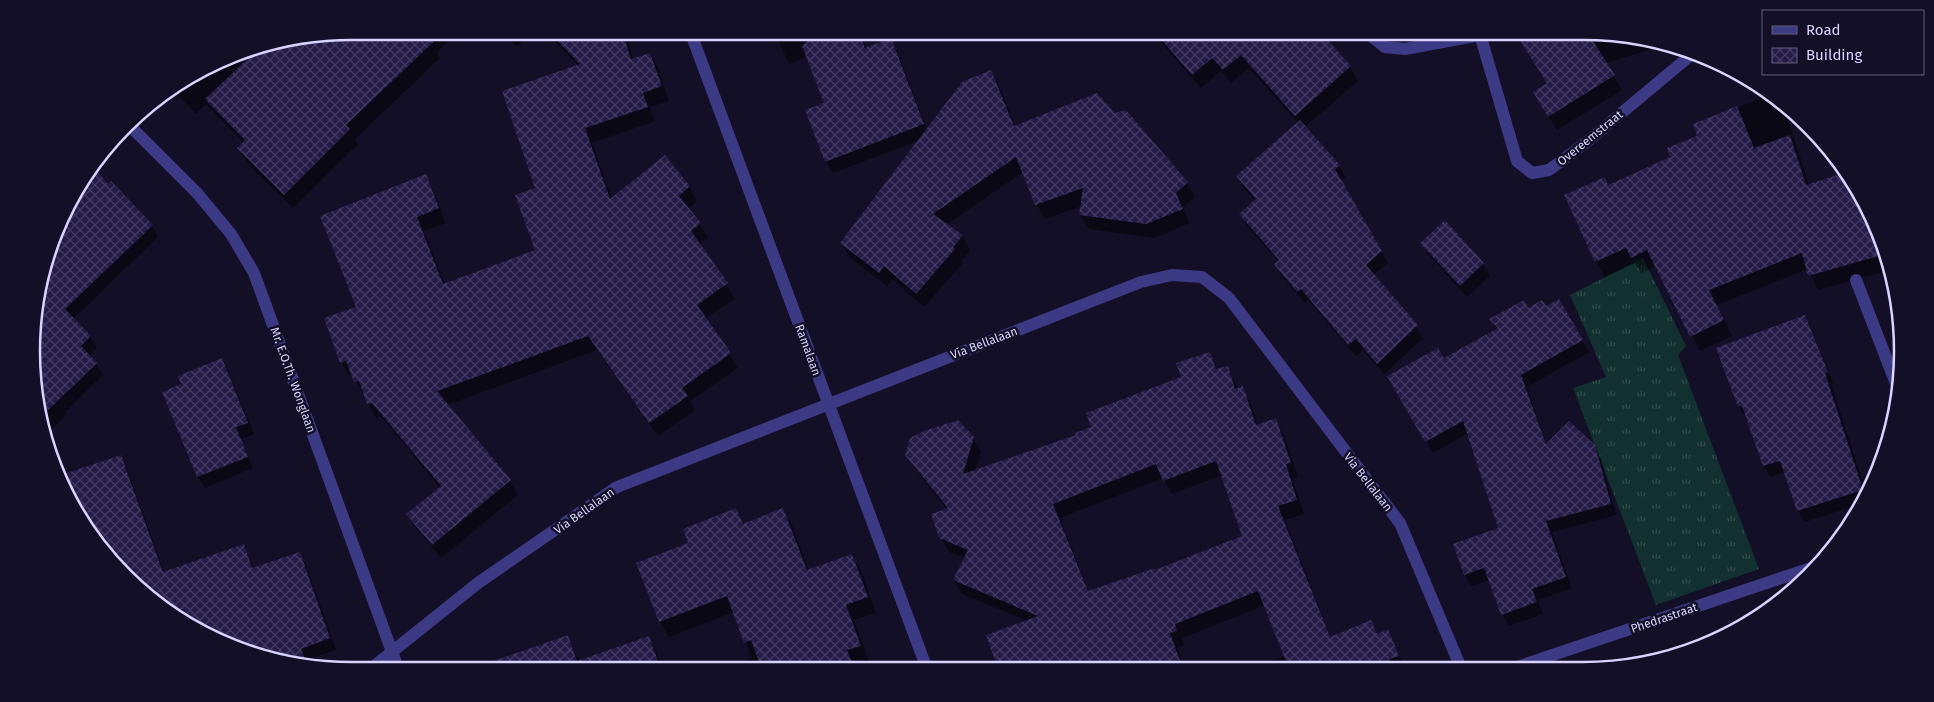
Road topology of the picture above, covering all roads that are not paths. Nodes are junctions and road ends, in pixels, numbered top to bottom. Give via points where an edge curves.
1 (693, 40) edge
2 (1376, 40) edge
3 (1449, 40) edge
4 (1481, 40) edge
5 (1687, 58) edge
6 (133, 130) edge
7 (1856, 280) dead end
8 (1893, 375) edge
9 (828, 404) junction
10 (1802, 572) edge
11 (392, 652) junction
12 (379, 662) edge
13 (396, 662) edge
14 (924, 662) edge
15 (1458, 662) edge
16 (1532, 662) edge

1 - 9 street, Ramalaan
2 - 3 street via 1385,47 1405,50
4 - 5 street, Overeemstraat via 1516,161 1532,173 1550,170
6 - 11 street, Mr. E.O.Th. Wonglaan via 197,193 231,234 254,273
7 - 8 street
9 - 11 street, Via Bellalaan via 617,487 478,583
9 - 14 street, Ramalaan
9 - 15 street, Via Bellalaan via 1141,282 1172,275 1202,277 1235,305 1400,523
10 - 16 street, Phedrastraat
11 - 12 street, Via Bellalaan
11 - 13 street, Mr. E.O.Th. Wonglaan

